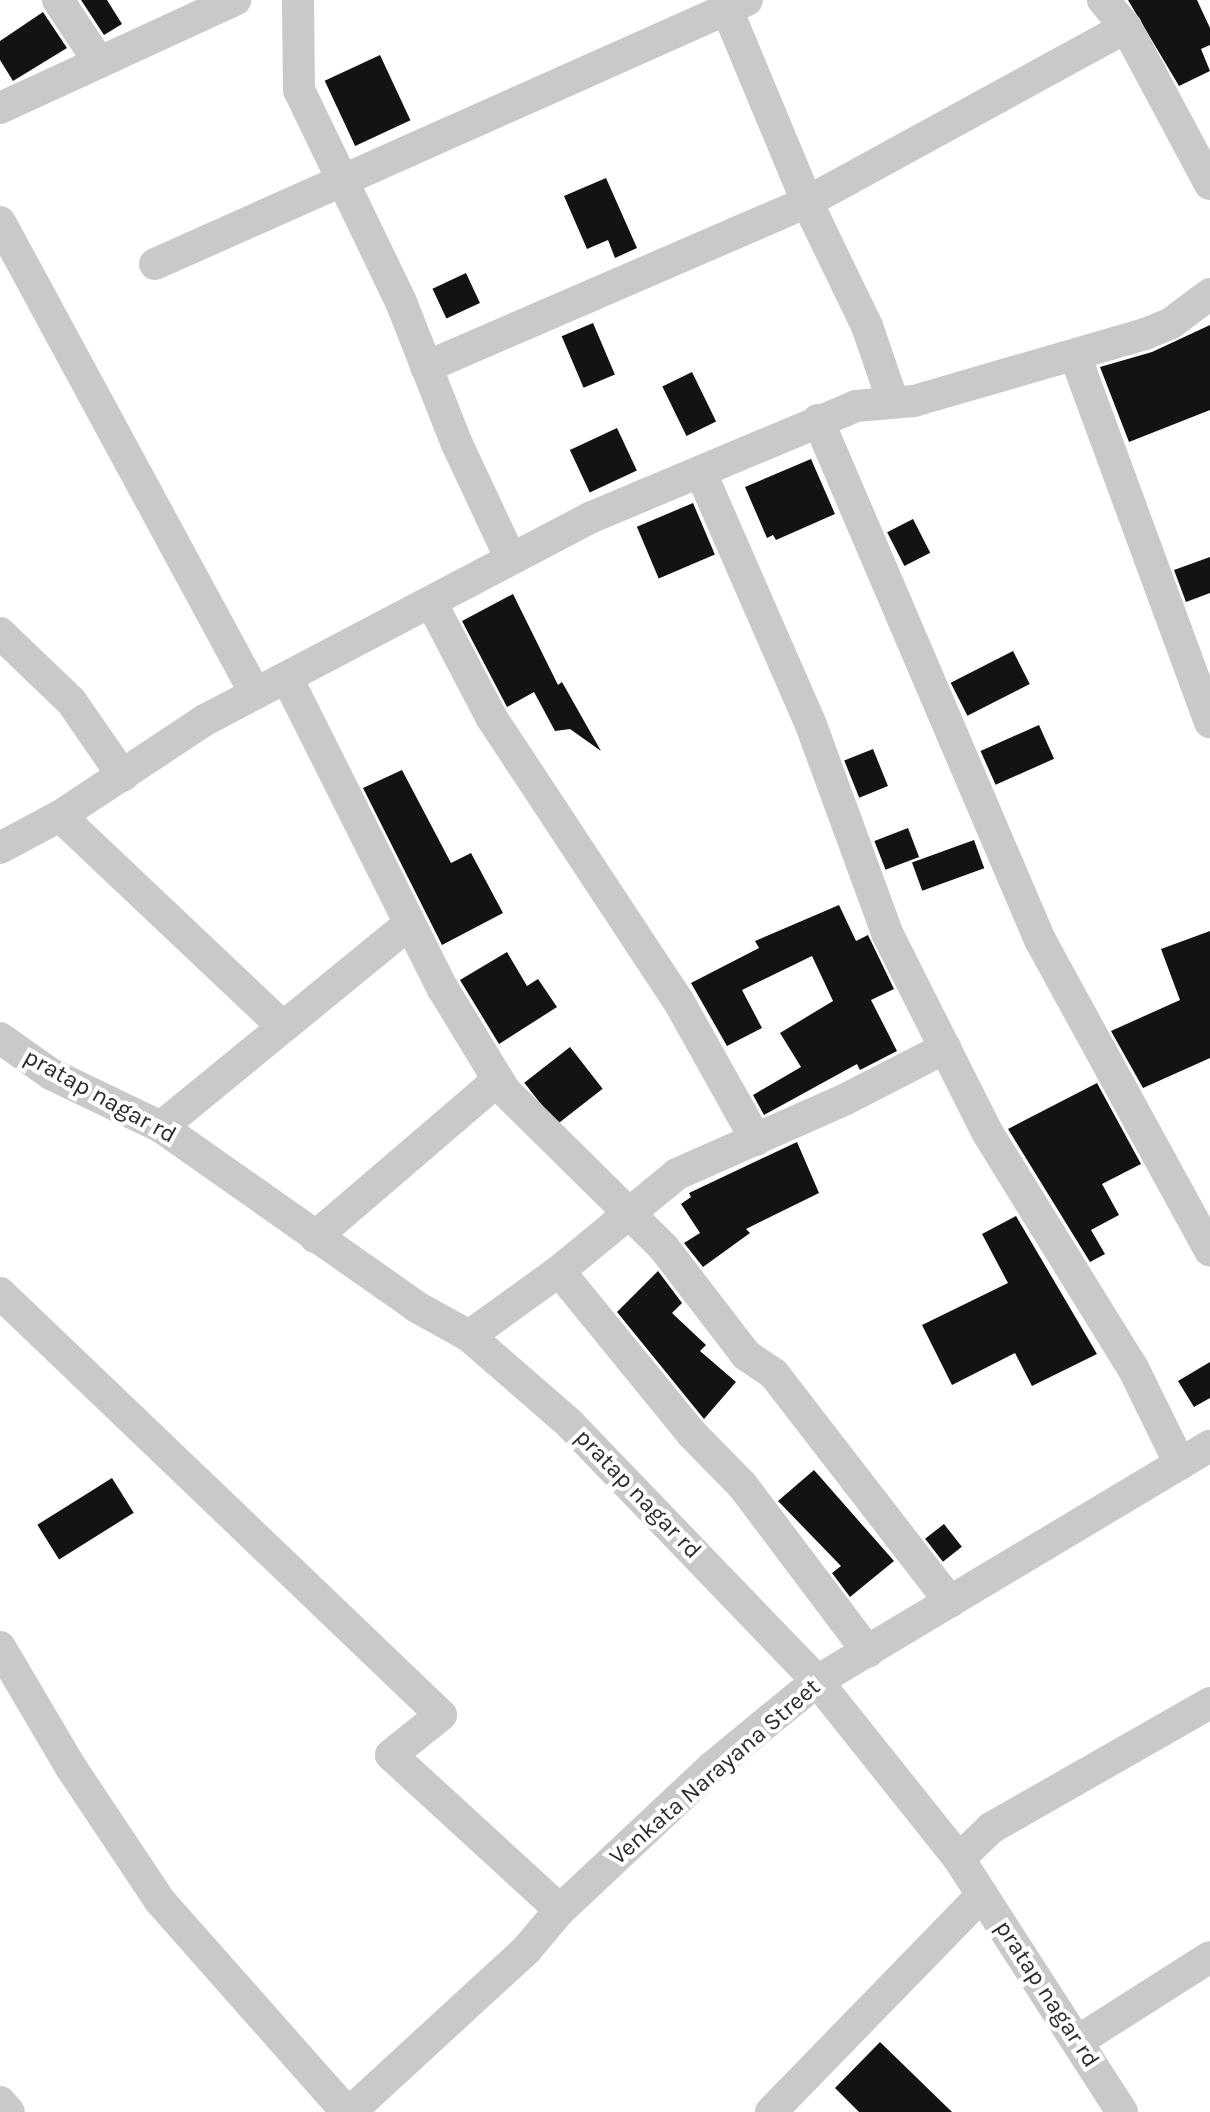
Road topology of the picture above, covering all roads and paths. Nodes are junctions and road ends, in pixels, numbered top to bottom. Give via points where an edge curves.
1 (58, 0) edge
2 (235, 0) edge
3 (298, 0) edge
4 (1103, 0) edge
5 (733, 3) edge
6 (1126, 27) junction
7 (97, 59) junction
8 (0, 108) edge
9 (344, 181) junction
10 (1210, 184) edge
11 (807, 202) junction
12 (0, 222) edge
13 (155, 264) dead end
14 (1210, 294) edge
15 (1076, 358) junction
16 (426, 367) junction
17 (892, 399) junction
18 (818, 420) junction
19 (701, 473) junction
20 (510, 557) junction
21 (431, 602) junction
22 (0, 633) edge
23 (287, 678) junction
24 (255, 693) junction
25 (1210, 722) edge
26 (123, 776) junction
27 (60, 816) junction
28 (6, 837) edge
29 (409, 924) junction
30 (282, 1026) junction
31 (0, 1038) edge
32 (945, 1048) junction
33 (498, 1080) junction
34 (161, 1127) junction
35 (756, 1140) junction
36 (630, 1213) junction
37 (315, 1237) junction
38 (1210, 1250) edge
39 (559, 1271) junction
40 (0, 1293) edge
41 (469, 1336) junction
42 (1210, 1446) edge
43 (1180, 1464) junction
44 (950, 1602) junction
45 (0, 1647) edge
46 (868, 1652) junction
47 (817, 1681) junction
48 (1210, 1703) edge
49 (959, 1859) junction
50 (982, 1895) junction
51 (560, 1910) junction
52 (1210, 1957) edge
53 (1078, 2041) junction
54 (0, 2102) edge
55 (9, 2112) edge
56 (348, 2112) edge
57 (771, 2112) edge
58 (1122, 2112) edge

1 - 7 street
2 - 7 street
3 - 9 street via 299,90
4 - 6 street
5 - 9 street
5 - 11 street
6 - 10 street
6 - 11 street
7 - 8 street
9 - 13 street
9 - 16 street
11 - 16 street
11 - 17 street via 848,282
12 - 24 street
14 - 15 street via 1170,324
15 - 17 street via 914,401
15 - 25 street via 1129,514
16 - 20 street
17 - 18 street
18 - 19 street
18 - 38 street via 1040,940
19 - 20 street
19 - 32 street via 811,725 875,907
20 - 21 street
21 - 23 street
21 - 35 street via 491,717 679,1002
22 - 26 street via 71,701
23 - 24 street
23 - 29 street
24 - 26 street
26 - 27 street
27 - 28 street
27 - 30 street
29 - 30 street
29 - 33 street
30 - 34 street
31 - 34 street, pratap nagar rd via 51,1074
32 - 35 street
32 - 43 street via 1032,1211 1133,1368
33 - 36 street via 512,1101
33 - 37 street
34 - 37 street, pratap nagar rd
35 - 36 street via 677,1174
36 - 39 street
36 - 44 street via 727,1324 746,1355 774,1374
37 - 41 street, pratap nagar rd
39 - 41 street
39 - 46 street via 692,1434 742,1485
40 - 51 street via 441,1715 391,1755
41 - 47 street, pratap nagar rd via 569,1423
42 - 43 street, Venkata Narayana Street
43 - 44 street, Venkata Narayana Street
44 - 46 street, Venkata Narayana Street
45 - 56 street via 72,1769 160,1901
46 - 47 street, Venkata Narayana Street
47 - 49 street, pratap nagar rd
47 - 51 street, Venkata Narayana Street via 711,1768
48 - 49 street via 991,1828
49 - 50 street, pratap nagar rd
50 - 53 street, pratap nagar rd
50 - 57 street
51 - 56 street, Venkata Narayana Street via 527,1949
52 - 53 street
53 - 58 street, pratap nagar rd
54 - 55 street

